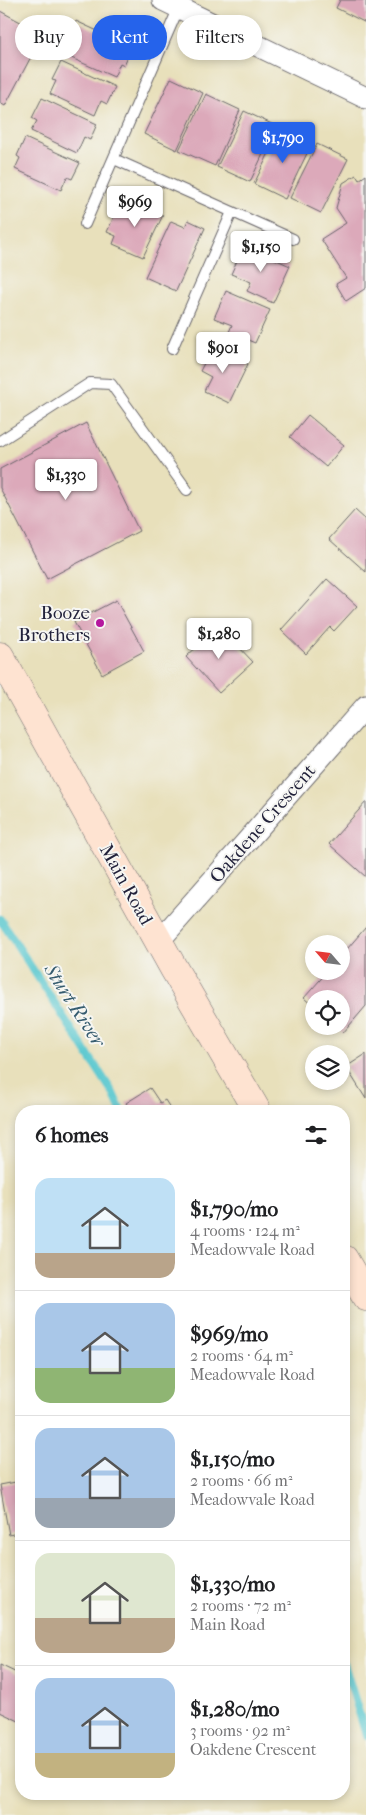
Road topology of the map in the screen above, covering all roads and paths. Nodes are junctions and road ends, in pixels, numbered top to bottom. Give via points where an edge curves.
1 (171, 4) edge
2 (366, 98) edge
3 (114, 159) junction
4 (232, 212) junction
5 (85, 224) dead end
6 (293, 239) dead end
7 (172, 349) dead end
8 (0, 441) edge
9 (187, 490) dead end
10 (0, 656) edge
11 (366, 706) edge
12 (159, 941) junction
13 (254, 1105) edge
14 (350, 1269) edge
15 (366, 1297) edge

1 - 2 street
1 - 3 lane
3 - 4 lane
3 - 5 lane
4 - 6 lane
4 - 7 lane
8 - 9 lane via 90,383 111,384
10 - 12 main road, Main Road
11 - 12 street, Oakdene Crescent
12 - 13 main road, Main Road
14 - 15 main road

